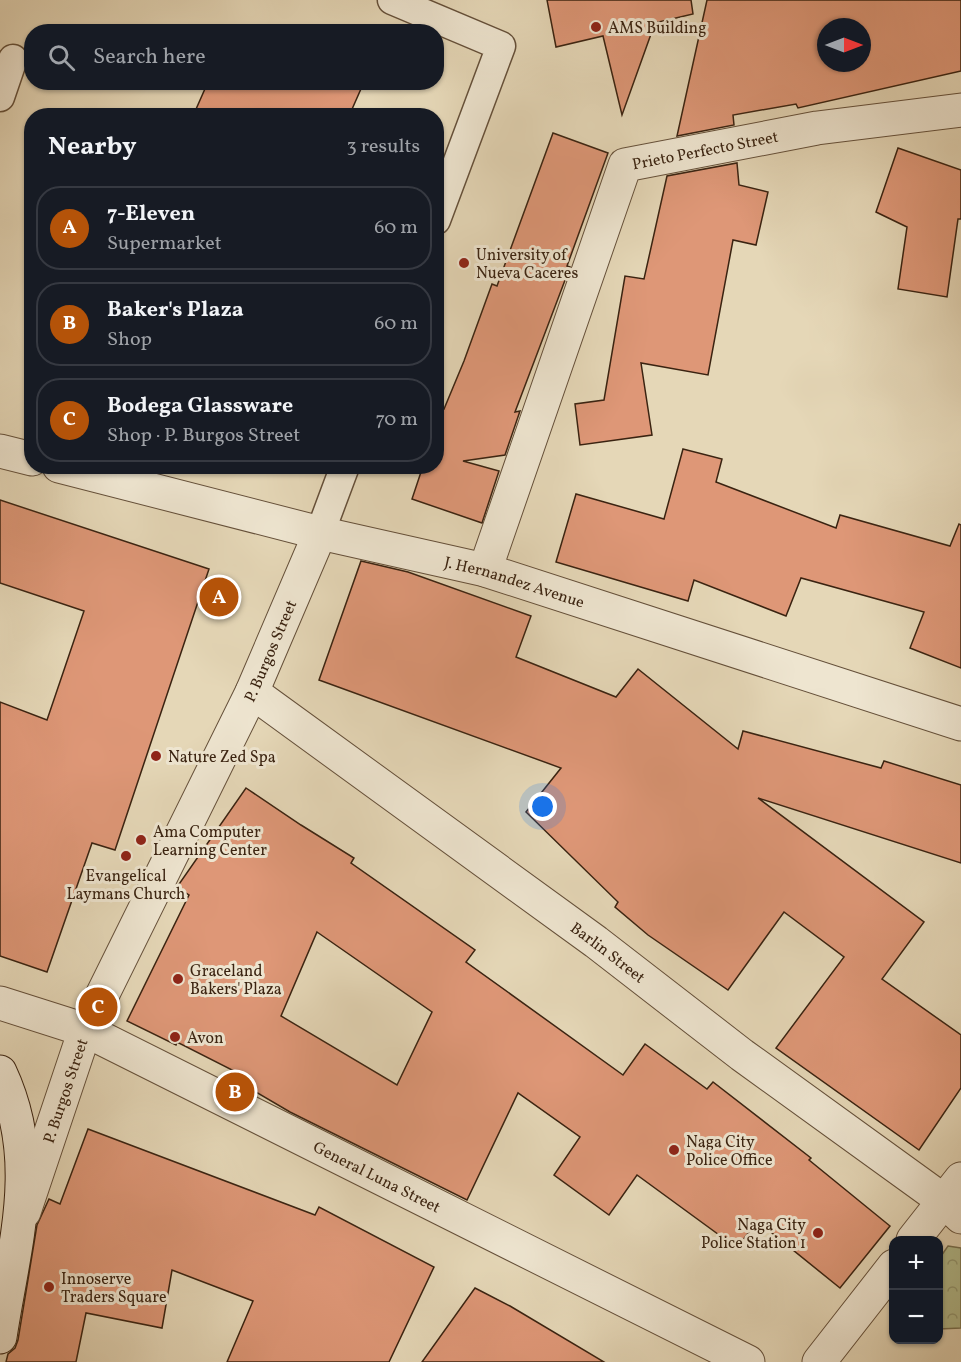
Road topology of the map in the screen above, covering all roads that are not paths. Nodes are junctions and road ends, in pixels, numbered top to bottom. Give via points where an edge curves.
1 (393, 0) edge
2 (13, 59) dead end
3 (0, 97) edge
4 (961, 110) edge
5 (444, 199) edge
6 (0, 452) edge
7 (24, 457) edge
8 (91, 474) edge
9 (342, 474) edge
10 (320, 532) junction
11 (485, 570) junction
12 (252, 692) junction
13 (961, 724) edge
14 (0, 1003) edge
15 (85, 1030) junction
16 (0, 1072) edge
17 (955, 1199) edge
18 (20, 1226) junction
19 (917, 1236) edge
20 (889, 1272) edge
21 (0, 1336) edge
22 (748, 1362) edge
23 (819, 1362) edge

1 - 5 lane via 501,46
2 - 3 lane
4 - 11 street, Prieto Perfecto Street via 817,128 626,165
6 - 7 street
8 - 10 street, J. Hernandez Avenue
9 - 10 lane
10 - 11 street, J. Hernandez Avenue
10 - 12 street, P. Burgos Street
11 - 13 street, J. Hernandez Avenue
12 - 15 street, P. Burgos Street
12 - 17 street, Barlin Street via 596,942 742,1055
14 - 15 street, General Luna Street
15 - 18 street, P. Burgos Street
15 - 22 street, General Luna Street
16 - 18 street via 10,1093 24,1162
17 - 19 street
18 - 21 street, P. Burgos Street
20 - 23 street

